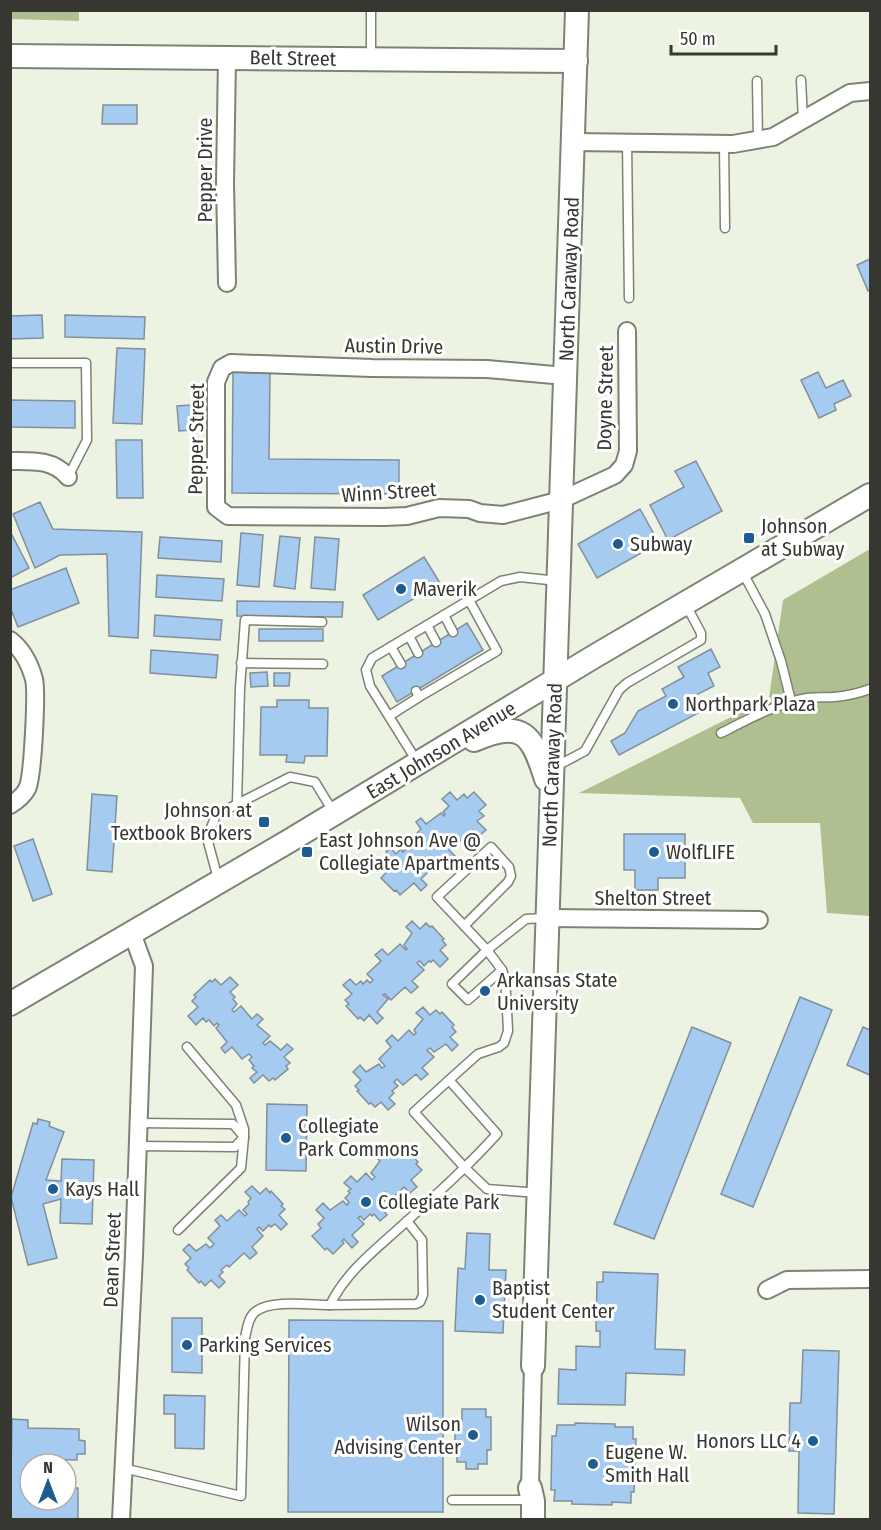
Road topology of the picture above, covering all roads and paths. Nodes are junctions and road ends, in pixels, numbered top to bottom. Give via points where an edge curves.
1 (371, 10) edge
2 (577, 10) edge
3 (10, 56) edge
4 (227, 57) junction
5 (371, 59) junction
6 (576, 61) junction
7 (801, 80) dead end
8 (757, 81) dead end
9 (870, 91) edge
10 (803, 120) junction
11 (758, 140) junction
12 (573, 142) junction
13 (627, 142) junction
14 (724, 143) junction
15 (725, 228) dead end
16 (227, 283) dead end
17 (629, 298) dead end
18 (627, 331) dead end
19 (10, 363) edge
20 (222, 368) joint
21 (565, 376) junction
22 (10, 461) edge
23 (68, 477) joint
24 (870, 495) edge
25 (561, 500) junction
26 (219, 510) joint
27 (741, 571) junction
28 (558, 581) junction
29 (468, 600) junction
30 (685, 603) junction
31 (444, 615) junction
32 (322, 622) dead end
33 (427, 625) junction
34 (453, 632) dead end
35 (409, 636) junction
36 (10, 640) edge
37 (436, 642) dead end
38 (391, 647) junction
39 (418, 653) dead end
40 (242, 663) junction
41 (323, 664) dead end
42 (401, 664) dead end
43 (555, 680) junction
44 (870, 689) edge
45 (791, 701) junction
46 (389, 716) junction
47 (721, 733) dead end
48 (418, 764) junction
49 (552, 769) junction
50 (552, 796) junction
51 (237, 804) junction
52 (10, 805) edge
53 (335, 814) junction
54 (219, 883) junction
55 (547, 918) junction
56 (759, 920) dead end
57 (464, 926) junction
58 (132, 933) junction
59 (487, 950) junction
60 (502, 970) junction
61 (12, 1001) edge
62 (187, 1047) dead end
63 (448, 1080) junction
64 (138, 1123) junction
65 (244, 1137) junction
66 (137, 1146) junction
67 (465, 1168) junction
68 (539, 1193) junction
69 (407, 1221) junction
70 (178, 1230) dead end
71 (870, 1279) edge
72 (767, 1290) dead end
73 (330, 1305) junction
74 (533, 1366) joint
75 (123, 1468) junction
76 (452, 1500) dead end
77 (532, 1503) edge
78 (121, 1520) edge

1 - 5 lane
2 - 6 street, North Caraway Road
3 - 4 street, Belt Street
4 - 5 street, Belt Street
4 - 16 street, Pepper Drive
5 - 6 street, Belt Street
6 - 12 street, North Caraway Road
7 - 10 lane
8 - 11 lane
9 - 10 street via 850,93
10 - 11 street via 773,137
11 - 14 street
12 - 13 street
12 - 21 street, North Caraway Road
13 - 14 street
13 - 17 lane
14 - 15 lane
18 - 25 street, Doyne Street via 628,451 624,465 610,478
19 - 23 lane via 86,363 87,440
20 - 21 street, Austin Drive via 231,363 282,363 487,369
20 - 26 street, Pepper Street via 216,382 215,502
21 - 25 street, North Caraway Road
22 - 23 street via 45,462 58,466
24 - 27 street, East Johnson Avenue
25 - 26 street, Winn Street via 503,515 439,508 384,517 228,516
25 - 28 street, North Caraway Road
27 - 30 street, East Johnson Avenue
27 - 45 lane via 765,614
28 - 29 lane via 520,577 501,581
28 - 43 street, North Caraway Road
29 - 31 lane
29 - 46 lane via 497,651 454,671
30 - 43 street, East Johnson Avenue
30 - 49 lane via 701,640 627,683 619,690 585,751
31 - 33 lane
31 - 34 lane
32 - 40 lane via 244,620
33 - 35 lane
33 - 37 lane
35 - 38 lane
35 - 39 lane
36 - 52 street via 27,661 35,682 32,773 19,800
38 - 42 lane
38 - 46 lane via 372,658 366,670 370,686
40 - 41 lane
40 - 51 lane
43 - 48 street, East Johnson Avenue
43 - 49 street, North Caraway Road
44 - 45 lane
45 - 47 lane
46 - 48 lane
48 - 50 street via 493,732 511,731 526,737 537,750
48 - 53 street, East Johnson Avenue
49 - 50 street, North Caraway Road
50 - 55 street, North Caraway Road
51 - 53 lane via 290,777 315,782
51 - 54 lane via 216,814 207,838
53 - 54 street, East Johnson Avenue
54 - 58 street, East Johnson Avenue
55 - 56 street, Shelton Street
55 - 59 lane via 526,919
55 - 68 street, North Caraway Road
57 - 57 lane via 437,897 491,847 509,867 511,876
57 - 59 lane
58 - 61 street, East Johnson Avenue
58 - 64 street, Dean Street via 144,966
59 - 60 lane
59 - 60 lane via 452,984 468,1000
60 - 63 lane via 506,1038 499,1047 478,1054
62 - 65 lane via 236,1105
63 - 67 lane via 497,1134
63 - 67 lane via 414,1112
64 - 65 lane via 233,1124
64 - 66 street, Dean Street
65 - 66 lane via 235,1148
65 - 70 lane via 241,1168
66 - 75 street, Dean Street
67 - 68 lane via 487,1189
67 - 69 lane
68 - 74 street, North Caraway Road
69 - 73 lane via 346,1279
69 - 73 lane via 422,1240 420,1302
71 - 72 street via 787,1280
73 - 75 lane via 271,1305 254,1312 249,1321 241,1496
74 - 77 street, North Caraway Road
75 - 78 street, Dean Street
76 - 77 lane

